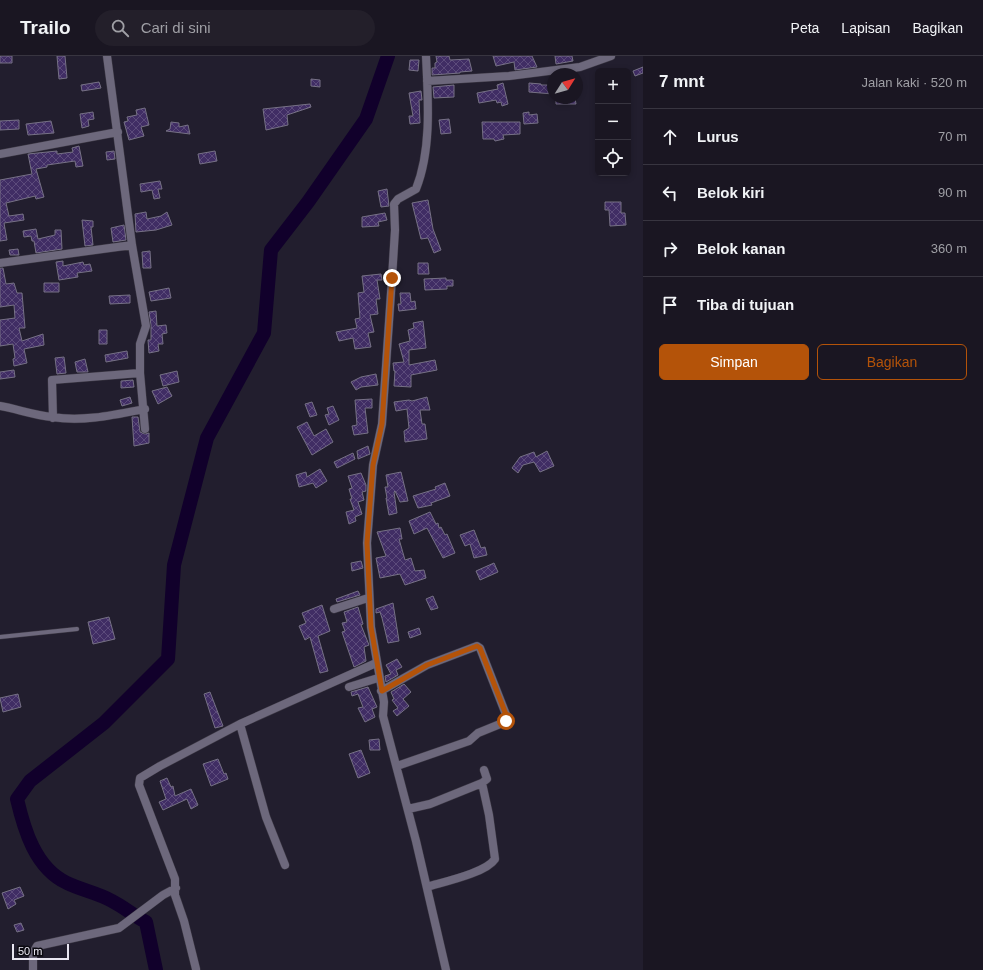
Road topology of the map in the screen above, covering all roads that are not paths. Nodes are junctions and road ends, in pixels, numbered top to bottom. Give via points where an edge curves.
1 (107, 56) edge
2 (426, 56) edge
3 (612, 56) edge
4 (427, 81) junction
5 (118, 132) junction
6 (0, 154) edge
7 (132, 245) junction
8 (0, 263) edge
9 (140, 373) junction
10 (0, 406) edge
11 (145, 409) junction
12 (53, 418) junction
13 (146, 429) dead end
14 (368, 598) junction
15 (334, 609) dead end
16 (77, 629) dead end
17 (0, 637) edge
18 (376, 663) junction
19 (378, 678) junction
20 (349, 687) dead end
21 (382, 691) junction
22 (240, 724) junction
23 (396, 766) junction
24 (484, 770) dead end
25 (482, 783) junction
26 (408, 809) junction
27 (285, 865) dead end
28 (427, 886) junction
29 (176, 888) junction
30 (196, 969) edge
31 (32, 970) edge
32 (446, 970) edge

1 - 5 street
2 - 4 street
3 - 4 street via 580,67 509,76
4 - 14 street via 426,141 419,179 416,188 394,204 395,230 382,424 373,465 367,543
5 - 6 street
5 - 7 street
7 - 8 street
7 - 9 street via 146,326 140,344
9 - 11 street
9 - 12 street via 52,380
10 - 12 street
11 - 12 street via 96,417
11 - 13 street
14 - 15 street
14 - 18 street
16 - 17 lane
18 - 19 street
18 - 22 street
19 - 20 street
19 - 21 street
21 - 23 street via 383,716
21 - 23 street via 427,665 477,646 507,717 505,722 478,733 469,741
22 - 27 street via 266,816
22 - 29 street via 142,776 139,781
23 - 26 street
24 - 25 street via 487,779
25 - 26 street via 430,804
25 - 28 street via 495,858 473,872
26 - 28 street
28 - 32 street
29 - 30 street via 175,895
29 - 31 street via 112,931 37,946 33,952

